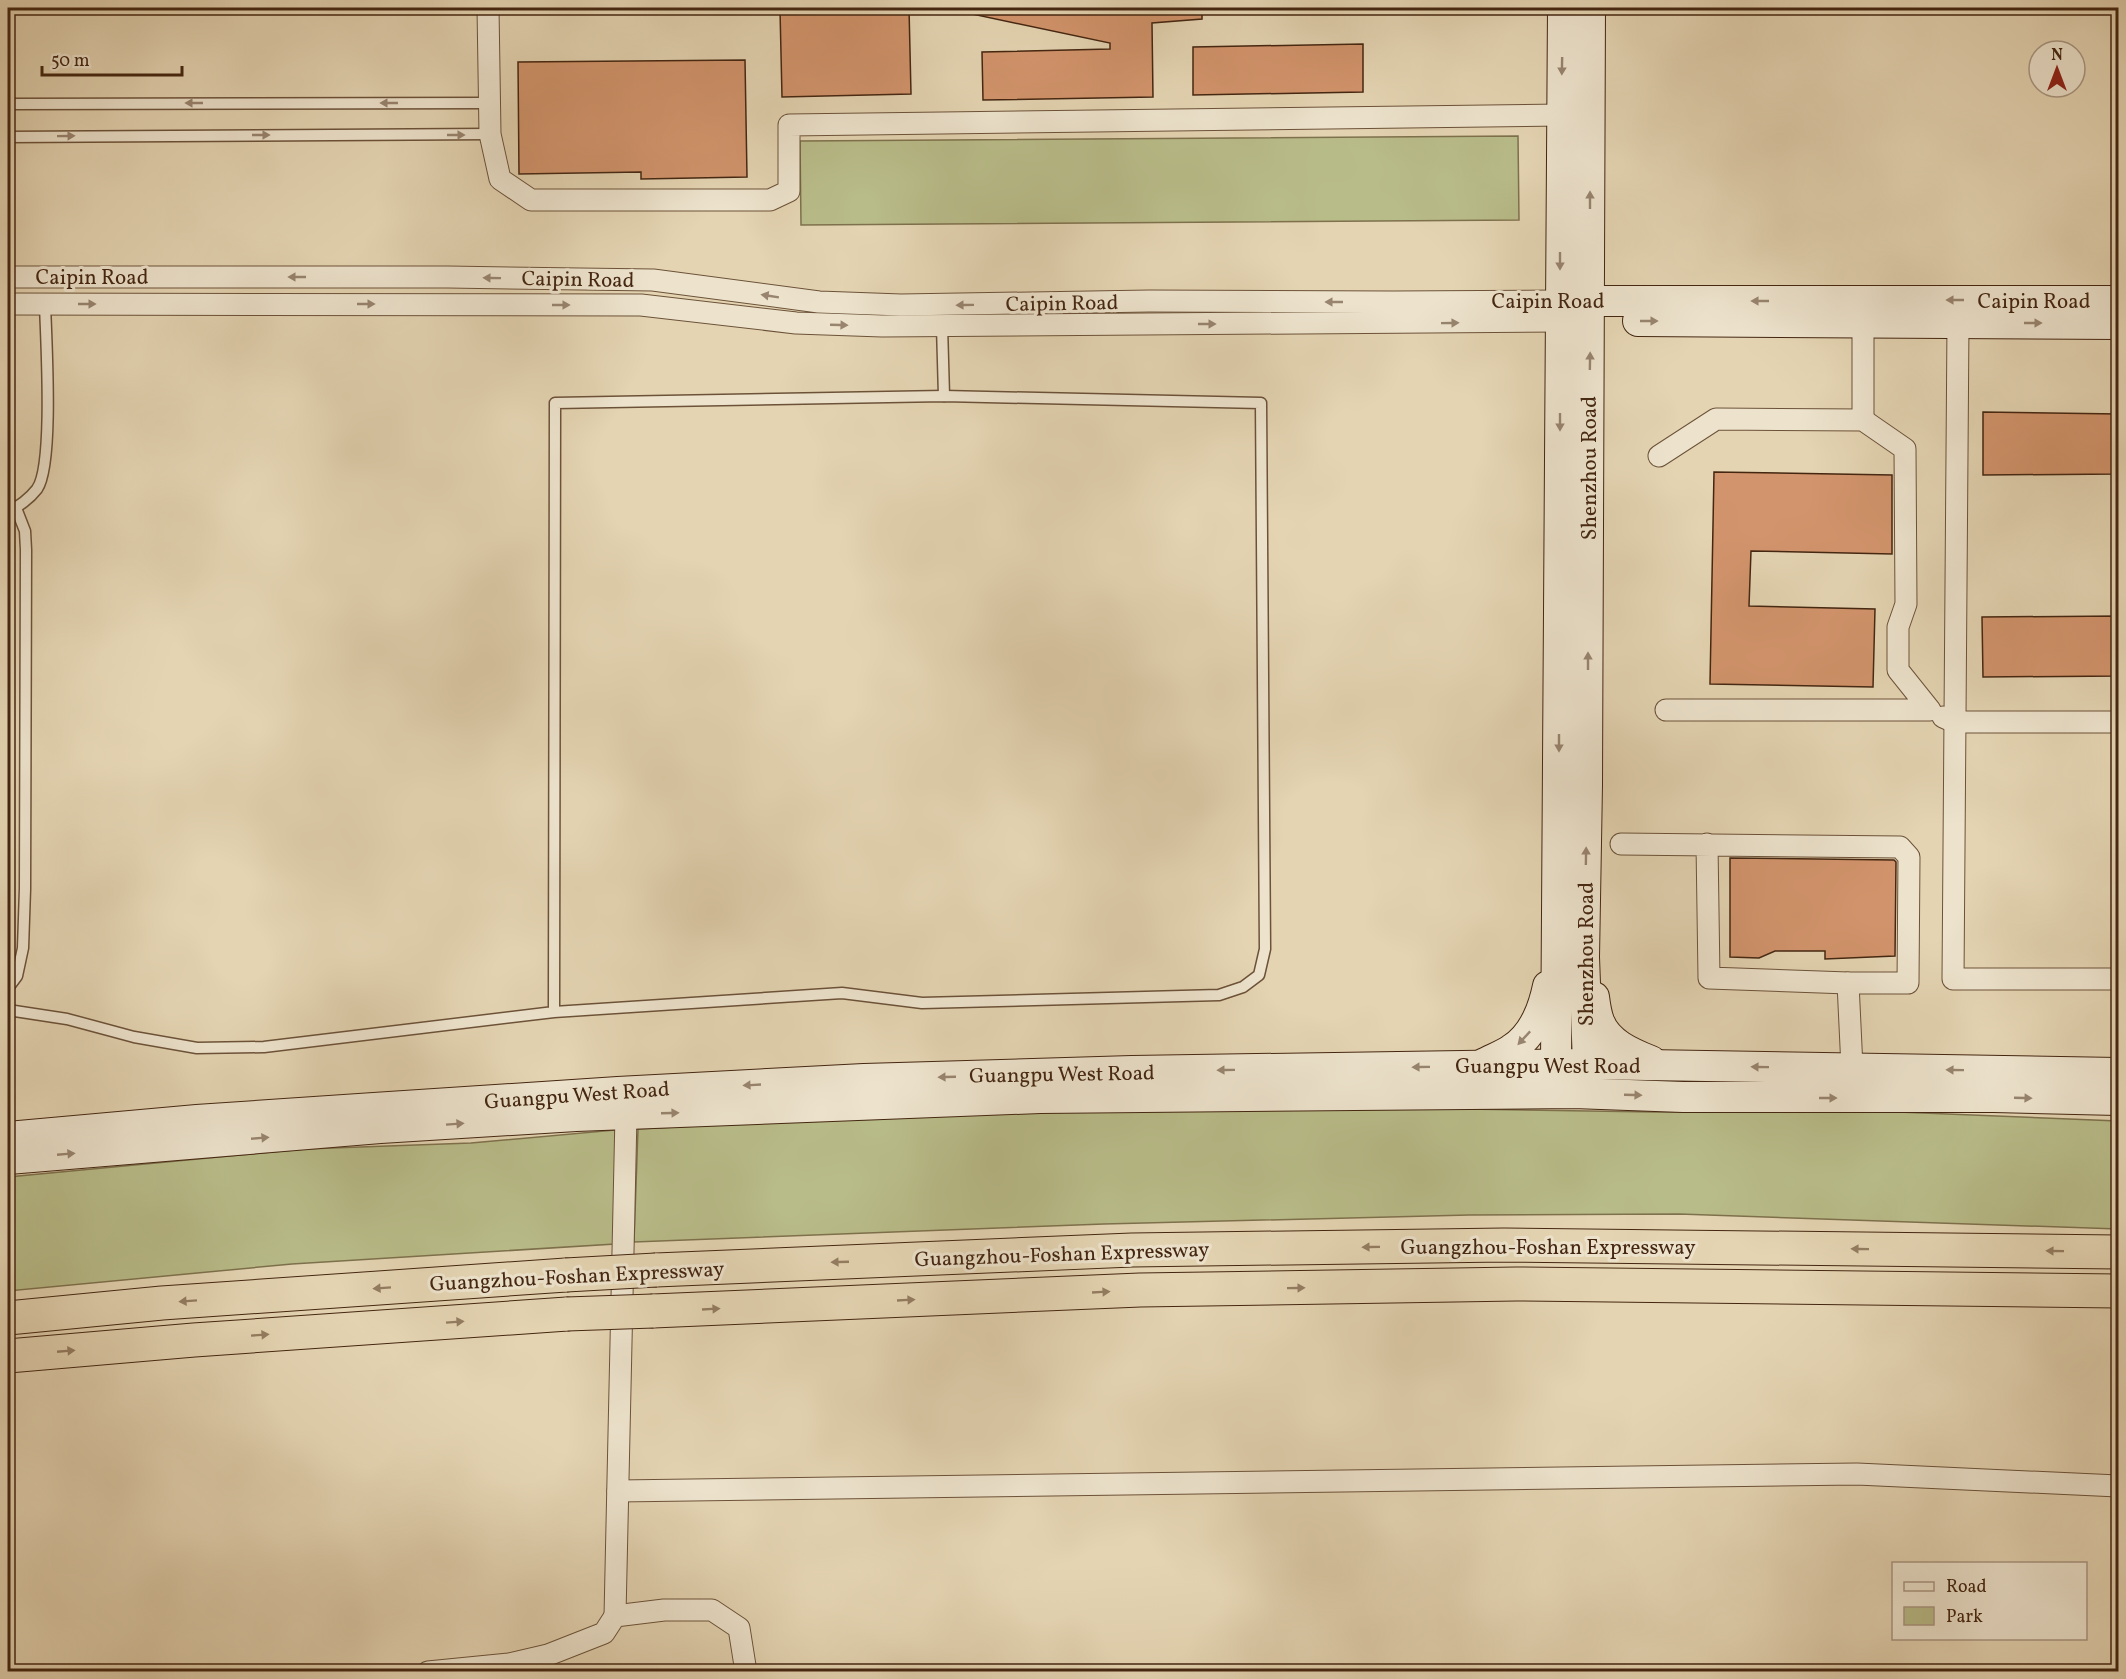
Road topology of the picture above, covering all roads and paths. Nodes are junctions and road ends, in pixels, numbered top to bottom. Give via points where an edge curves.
1 (488, 8) edge
2 (1563, 8) edge
3 (1590, 8) edge
4 (490, 103) junction
5 (8, 104) edge
6 (1561, 115) junction
7 (490, 134) junction
8 (8, 137) edge
9 (8, 277) edge
10 (2118, 301) edge
11 (8, 304) edge
12 (45, 304) junction
13 (1560, 311) junction
14 (1590, 311) junction
15 (1863, 323) junction
16 (1958, 323) junction
17 (2118, 324) edge
18 (942, 326) junction
19 (944, 396) junction
20 (1863, 420) junction
21 (1659, 456) dead end
22 (12, 509) edge
23 (1666, 710) dead end
24 (1930, 710) junction
25 (1954, 722) junction
26 (2118, 722) edge
27 (1621, 844) dead end
28 (1707, 844) junction
29 (1571, 951) junction
30 (2118, 979) edge
31 (1848, 983) junction
32 (8, 988) edge
33 (8, 1010) edge
34 (554, 1012) junction
35 (1588, 1064) junction
36 (1556, 1065) junction
37 (1663, 1065) junction
38 (1480, 1066) junction
39 (1852, 1068) junction
40 (2118, 1073) edge
41 (1574, 1093) junction
42 (2118, 1100) edge
43 (626, 1115) junction
44 (8, 1137) edge
45 (8, 1159) edge
46 (2116, 1252) edge
47 (2114, 1291) edge
48 (8, 1318) edge
49 (8, 1356) edge
50 (2118, 1486) edge
51 (618, 1491) junction
52 (615, 1616) junction
53 (428, 1671) edge
54 (746, 1671) edge

1 - 4 street
2 -> 6 main road, Shenzhou Road
14 -> 3 main road, Shenzhou Road
4 -> 5 lane
4 - 7 street
6 - 7 street via 789,126 789,191 770,200 531,200 500,179
6 -> 13 main road, Shenzhou Road
8 -> 7 lane
13 -> 9 street, Caipin Road via 1404,302 901,305 819,302 653,280
10 -> 14 main road, Caipin Road
11 - 12 street, Caipin Road
12 -> 18 street, Caipin Road via 641,305 796,323
12 - 22 lane via 45,460 38,488
13 - 14 main road, Caipin Road
18 -> 13 street, Caipin Road
13 -> 29 main road, Shenzhou Road
14 -> 15 main road, Caipin Road
29 -> 14 main road, Shenzhou Road via 1587,785
15 - 16 main road, Caipin Road
15 - 20 street
16 -> 17 main road, Caipin Road
16 - 25 street
18 - 19 lane
19 - 34 lane via 555,403
19 - 34 lane via 1261,402 1265,949 1259,975 1243,987 1219,994 922,1003 842,993
20 - 21 street via 1716,419
20 - 24 street via 1905,449 1906,604 1898,627 1898,670
22 - 32 lane via 25,531 26,550 25,889 23,948 17,976
23 - 24 street
24 - 25 street
25 - 26 street
25 - 30 street via 1953,980
27 - 28 street
28 - 31 street via 1709,978
28 - 31 street via 1900,847 1909,857 1908,982
29 - 35 main road, Shenzhou Road
29 - 36 main road, Shenzhou Road
29 - 37 main road via 1608,1037 1638,1056
29 -> 38 main road via 1528,1034 1513,1049
31 - 39 street
33 - 34 lane via 197,1048 264,1047
35 - 36 main road, Guangpu West Road
35 - 37 main road, Guangpu West Road
35 - 41 main road, Shenzhou Road
36 - 38 main road, Guangpu West Road
36 - 41 main road
39 -> 37 main road, Guangpu West Road
38 -> 44 main road, Guangpu West Road via 864,1079 291,1113
40 -> 39 main road, Guangpu West Road
41 -> 42 main road, Guangpu West Road
43 -> 41 main road, Guangpu West Road via 1040,1098
45 -> 43 main road, Guangpu West Road via 380,1128
43 - 51 street
46 -> 48 highway, Guangzhou-Foshan Expressway, bridge via 1504,1245 1132,1250 566,1275 162,1303
49 -> 47 highway, Guangzhou-Foshan Expressway, bridge via 567,1314 1140,1290 1481,1285
50 - 51 street via 1857,1474
51 - 52 street
52 - 53 street via 604,1633 548,1655 509,1664
52 - 54 street via 712,1610 739,1628

